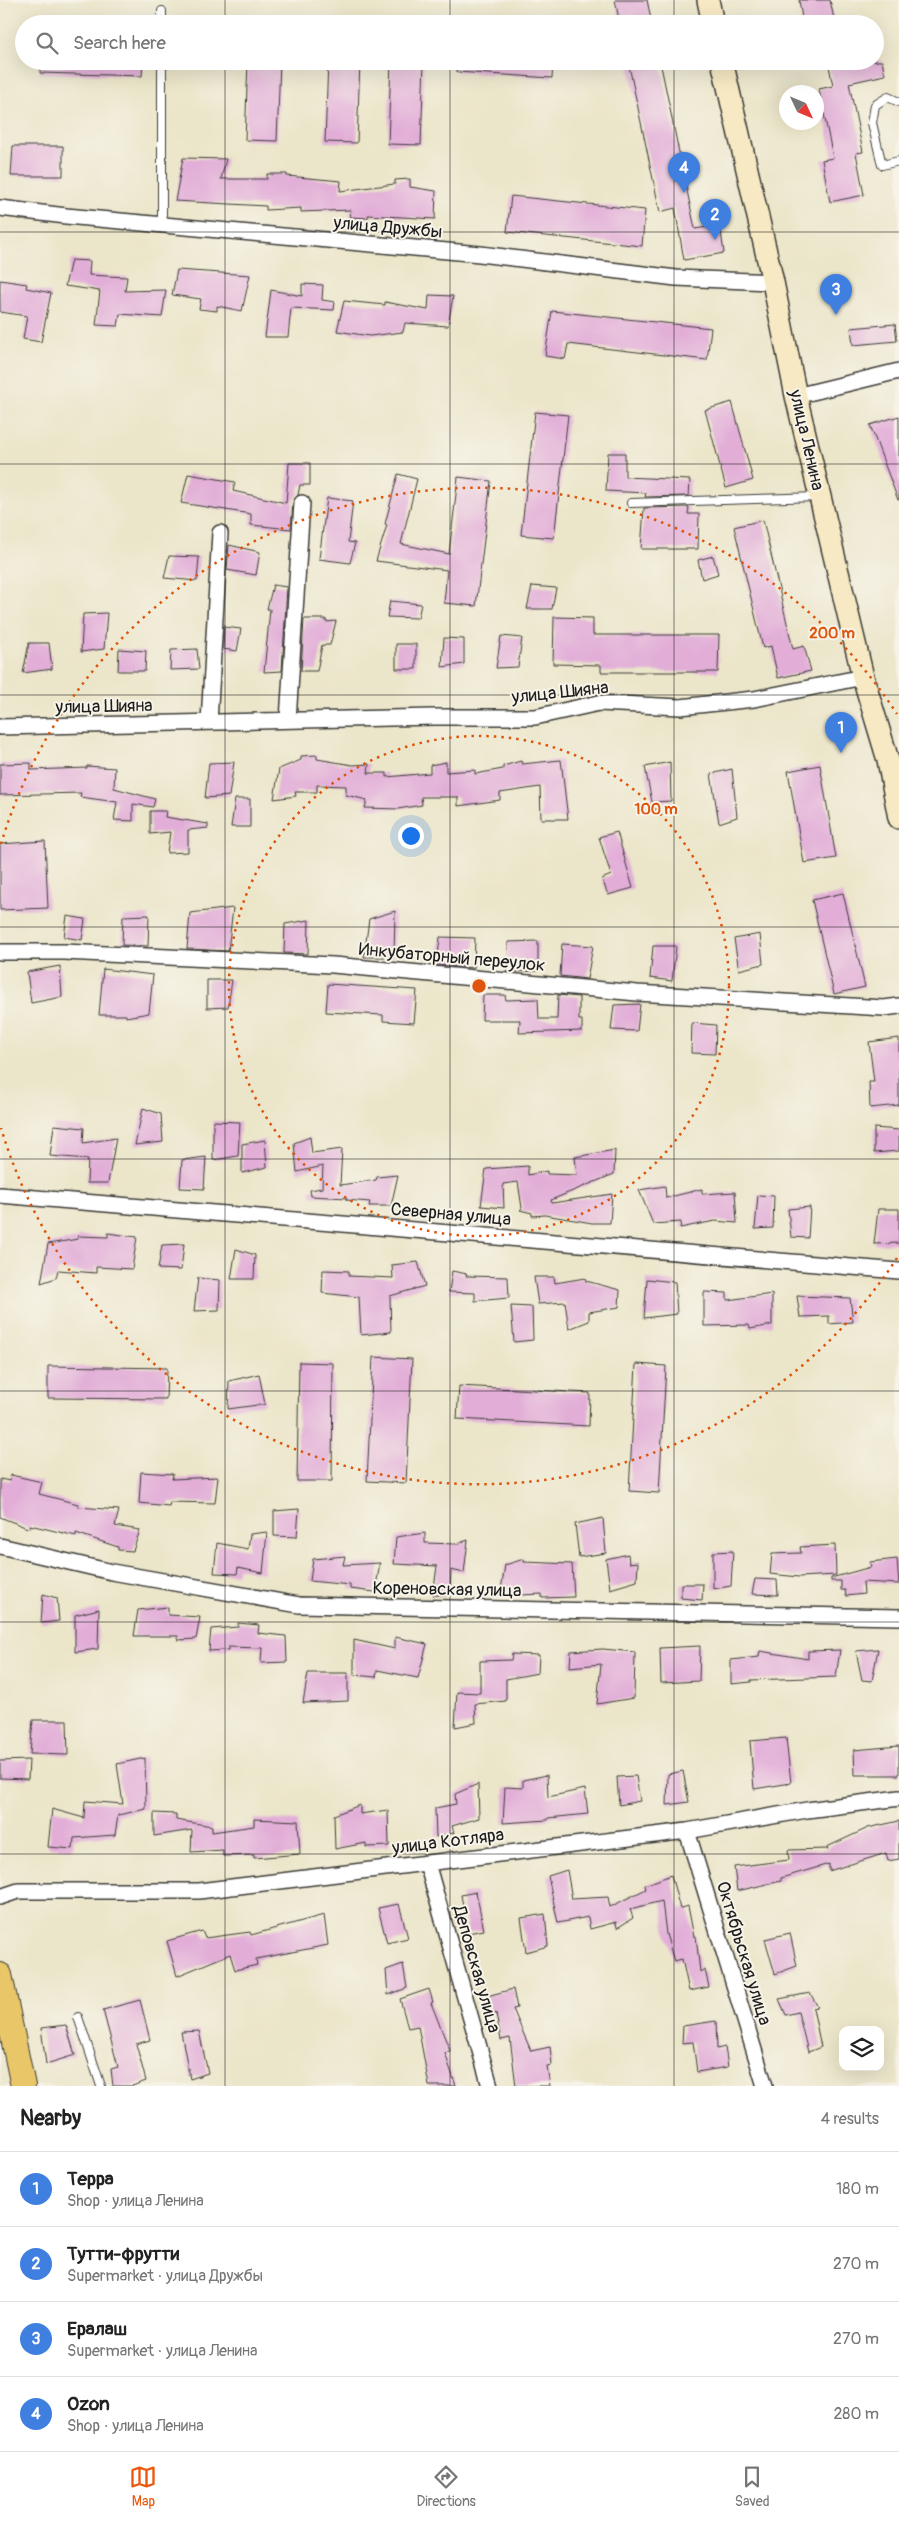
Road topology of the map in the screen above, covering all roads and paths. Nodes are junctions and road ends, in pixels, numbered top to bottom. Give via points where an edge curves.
1 (708, 0) edge
2 (162, 11) dead end
3 (162, 15) edge
4 (711, 15) edge
5 (162, 70) edge
6 (724, 70) edge
7 (899, 102) edge
8 (899, 161) edge
9 (0, 208) edge
10 (162, 225) junction
11 (773, 282) junction
12 (899, 371) edge
13 (796, 396) junction
14 (820, 497) junction
15 (302, 503) dead end
16 (631, 503) dead end
17 (220, 533) dead end
18 (863, 677) junction
19 (288, 720) junction
20 (210, 722) junction
21 (0, 727) edge
22 (893, 759) edge
23 (899, 818) edge
24 (0, 952) edge
25 (899, 1006) edge
26 (0, 1195) edge
27 (899, 1271) edge
28 (0, 1546) edge
29 (899, 1618) edge
30 (899, 1798) edge
31 (687, 1831) junction
32 (427, 1863) junction
33 (0, 1897) edge
34 (0, 1975) edge
35 (78, 2017) dead end
36 (23, 2086) edge
37 (101, 2086) edge
38 (490, 2086) edge
39 (765, 2086) edge

1 - 4 main road
2 - 3 lane
5 - 10 lane
6 - 11 main road, улица Ленина
7 - 8 lane via 888,97 875,105 872,123 882,165
9 - 10 street, улица Дружбы
10 - 11 street, улица Дружбы via 480,254 676,278
11 - 13 main road, улица Ленина
12 - 13 street
13 - 14 main road, улица Ленина
14 - 16 lane
14 - 18 main road, улица Ленина
15 - 19 street
17 - 20 street
18 - 19 street, улица Шияна via 754,699 680,707 599,704 535,717
18 - 22 main road, улица Ленина
19 - 20 street, улица Шияна
20 - 21 street, улица Шияна
22 - 23 main road, улица Ленина
24 - 25 street, Инкубаторный переулок via 332,964 636,993 884,1008
26 - 27 street, Северная улица
28 - 29 street, Кореновская улица via 112,1572 299,1605
30 - 31 street, улица Котляра
31 - 32 street, улица Котляра
31 - 39 street, Октябрьская улица
32 - 33 street, улица Котляра via 199,1891 18,1891
32 - 38 street, Деповская улица
34 - 36 main road
35 - 37 lane

